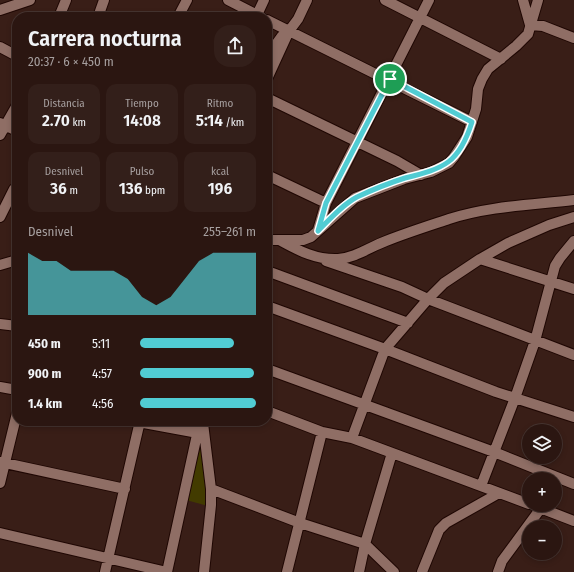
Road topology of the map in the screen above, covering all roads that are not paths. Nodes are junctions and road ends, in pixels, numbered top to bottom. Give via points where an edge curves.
1 (30, 0) edge
2 (66, 0) edge
3 (104, 0) edge
4 (187, 0) edge
5 (228, 0) edge
6 (264, 0) edge
7 (307, 0) edge
8 (385, 0) edge
9 (429, 0) edge
10 (524, 0) edge
11 (538, 0) edge
12 (0, 10) edge
13 (61, 12) edge
14 (102, 12) edge
15 (181, 12) edge
16 (251, 12) edge
17 (260, 12) edge
18 (420, 18) junction
19 (272, 22) edge
20 (530, 25) junction
21 (289, 31) junction
22 (574, 38) edge
23 (0, 47) edge
24 (272, 50) edge
25 (12, 53) edge
26 (501, 59) junction
27 (272, 68) edge
28 (390, 79) junction
29 (272, 100) edge
30 (12, 112) edge
31 (472, 122) junction
32 (3, 125) edge
33 (0, 135) edge
34 (358, 143) junction
35 (421, 175) junction
36 (272, 176) edge
37 (12, 193) edge
38 (574, 200) edge
39 (326, 203) junction
40 (0, 217) edge
41 (574, 217) edge
42 (318, 231) junction
43 (272, 240) edge
44 (279, 240) junction
45 (574, 241) edge
46 (574, 250) edge
47 (310, 256) junction
48 (480, 259) junction
49 (12, 261) edge
50 (0, 265) edge
51 (555, 266) junction
52 (272, 273) edge
53 (551, 280) junction
54 (574, 289) edge
55 (428, 299) junction
56 (272, 308) edge
57 (408, 323) junction
58 (0, 324) edge
59 (12, 325) edge
60 (535, 341) junction
61 (385, 349) junction
62 (574, 355) edge
63 (272, 371) edge
64 (0, 387) edge
65 (12, 389) edge
66 (515, 398) junction
67 (364, 404) junction
68 (272, 412) edge
69 (574, 417) edge
70 (13, 426) edge
71 (136, 426) edge
72 (159, 426) edge
73 (200, 426) edge
74 (202, 426) edge
75 (322, 432) junction
76 (198, 433) junction
77 (352, 438) junction
78 (494, 452) junction
79 (392, 453) junction
80 (2, 462) edge
81 (0, 482) edge
82 (574, 484) edge
83 (481, 486) junction
84 (125, 489) junction
85 (211, 489) junction
86 (499, 493) junction
87 (522, 501) edge
88 (534, 512) edge
89 (550, 512) edge
90 (574, 521) edge
91 (300, 523) junction
92 (0, 533) edge
93 (365, 544) junction
94 (108, 559) junction
95 (105, 572) edge
96 (167, 572) edge
97 (204, 572) edge
98 (287, 572) edge
99 (359, 572) edge
100 (394, 572) edge
101 (422, 572) edge
102 (498, 572) edge

1 - 12 street
2 - 13 street
3 - 14 street
4 - 15 street
5 - 16 street
6 - 17 street
7 - 21 street
8 - 18 street
9 - 18 street
10 - 20 street
11 - 20 street
18 - 26 street
18 - 28 street
19 - 21 street
20 - 22 street via 543,26
20 - 26 street via 523,40
21 - 24 street
21 - 27 street
21 - 28 street
23 - 25 street
26 - 31 street via 488,69 482,79
28 - 31 street
28 - 34 street
29 - 34 street
30 - 32 street
31 - 35 street via 467,137 454,157 441,167
32 - 33 street
34 - 35 street
34 - 39 street
35 - 42 street via 355,198
36 - 39 street
37 - 40 street
38 - 47 street via 522,207 489,208 449,219 348,257 336,259
39 - 42 street
41 - 48 street via 508,243
42 - 44 street via 303,240
43 - 44 street
44 - 47 street
45 - 51 street
46 - 51 street
47 - 55 street via 402,287
48 - 53 street
48 - 55 street via 444,283
49 - 50 street
51 - 53 street
52 - 57 street
53 - 54 street
53 - 60 street
55 - 57 street
55 - 60 street
56 - 61 street
57 - 61 street
58 - 59 street
60 - 62 street
60 - 66 street
61 - 66 street
61 - 67 street
63 - 67 street
64 - 65 street
66 - 69 street
66 - 78 street
67 - 77 street
67 - 78 street
68 - 75 street
70 - 80 street
71 - 84 street
72 - 76 street
73 - 76 street
74 - 85 street
75 - 77 street
75 - 91 street
76 - 96 street
77 - 79 street
78 - 82 street
78 - 83 street
79 - 83 street
79 - 93 street
80 - 81 street
80 - 84 street
83 - 86 street
84 - 94 street
85 - 91 street
85 - 97 street
86 - 87 street
86 - 101 street via 446,523 439,530
88 - 102 street via 502,561
89 - 90 street
91 - 93 street
91 - 98 street
92 - 94 street
93 - 99 street
93 - 100 street
94 - 95 street
94 - 96 street

